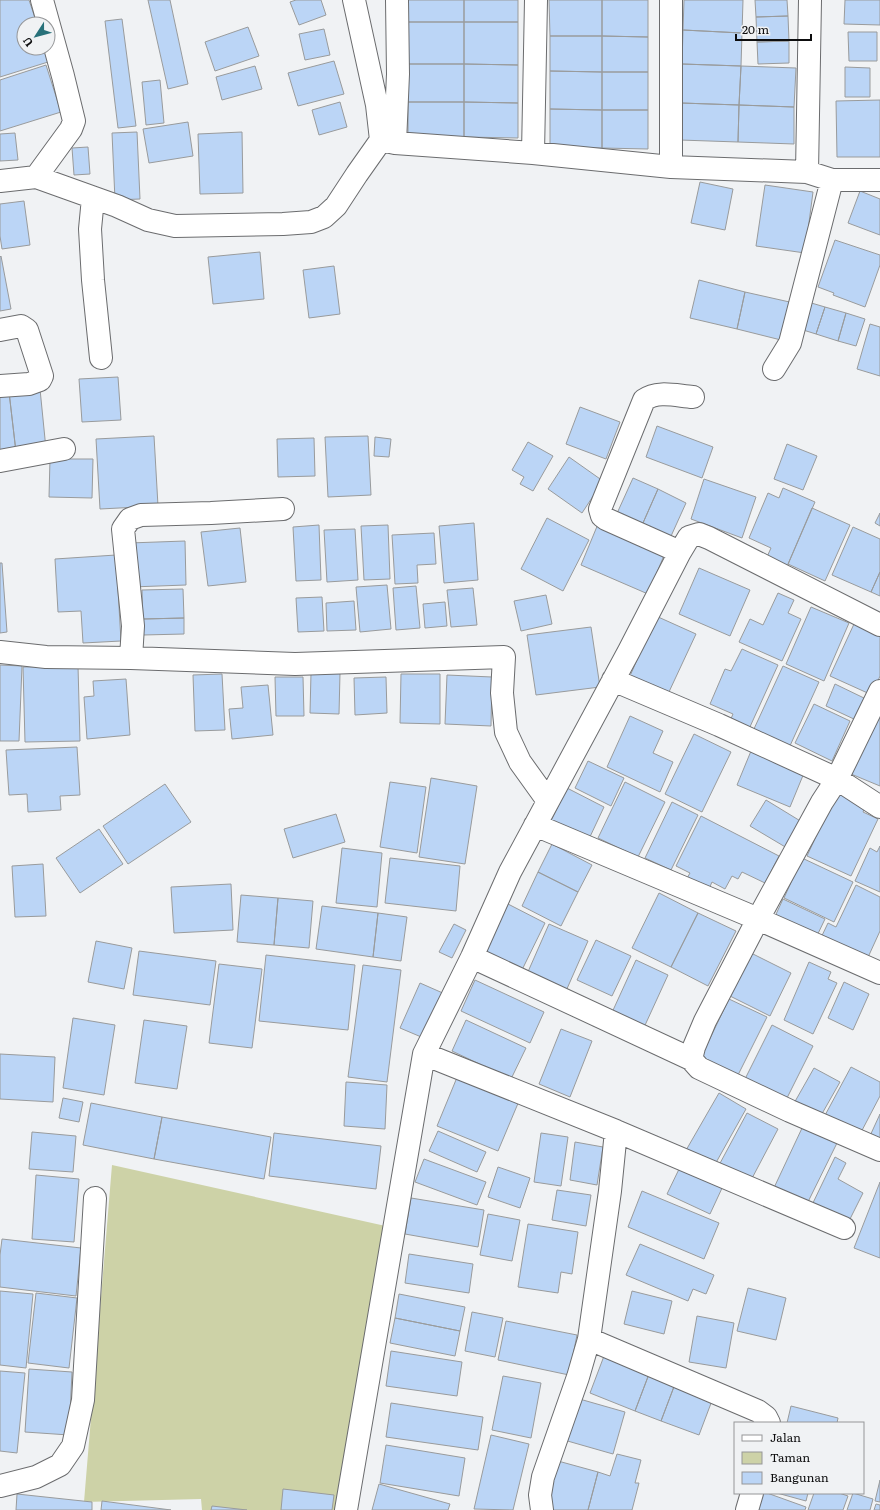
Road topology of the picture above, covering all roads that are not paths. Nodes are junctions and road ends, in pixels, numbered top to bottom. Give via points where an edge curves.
1 (42, 0) edge
2 (354, 0) edge
3 (397, 0) edge
4 (536, 0) edge
5 (671, 0) edge
6 (810, 0) edge
7 (388, 142) junction
8 (533, 153) junction
9 (670, 167) junction
10 (807, 172) junction
11 (36, 177) junction
12 (832, 180) junction
13 (880, 180) edge
14 (0, 181) edge
15 (93, 198) junction
16 (0, 330) edge
17 (101, 358) dead end
18 (774, 368) dead end
19 (0, 386) edge
20 (693, 397) dead end
21 (64, 449) dead end
22 (0, 461) edge
23 (283, 509) dead end
24 (680, 552) junction
25 (880, 625) edge
26 (0, 652) edge
27 (131, 658) junction
28 (613, 680) junction
29 (880, 691) edge
30 (837, 779) junction
31 (548, 801) junction
32 (880, 807) edge
33 (535, 824) junction
34 (758, 919) junction
35 (472, 957) junction
36 (880, 973) edge
37 (424, 1054) junction
38 (692, 1059) junction
39 (616, 1131) junction
40 (880, 1150) edge
41 (95, 1198) dead end
42 (844, 1228) dead end
43 (589, 1339) junction
44 (768, 1422) edge
45 (0, 1486) edge
46 (752, 1494) edge
47 (346, 1510) edge
48 (542, 1510) edge
49 (747, 1510) edge

1 - 11 street via 74,121 71,129
2 - 7 street via 377,105
3 - 7 street via 398,74
4 - 8 street
5 - 9 street
6 - 10 street
7 - 8 street
7 - 15 street via 357,174 336,206 324,217 311,222 176,226 148,220
8 - 9 street
9 - 10 street
10 - 12 street
11 - 14 street
11 - 15 street
12 - 13 street
12 - 18 street via 790,343
15 - 17 street via 90,228
16 - 19 street via 21,326 27,330 42,376 40,380 30,384
20 - 24 street via 660,394 644,400 600,509 606,519
21 - 22 street
23 - 27 street via 141,515 130,519 123,529 133,626
24 - 25 street via 689,537 700,534
24 - 28 street
26 - 27 street via 46,657
27 - 31 street via 295,664 504,657 502,693 506,732 520,762
28 - 30 street
28 - 31 street
29 - 30 street
30 - 32 street
30 - 34 street
31 - 33 street
33 - 34 street
33 - 35 street via 510,872
34 - 36 street
34 - 38 street via 705,1021
35 - 37 street
35 - 38 street
37 - 39 street
37 - 47 street
38 - 40 street via 699,1068
39 - 42 street
39 - 43 street
41 - 45 street via 83,1400 73,1446 60,1465 36,1477
43 - 44 street via 758,1411
43 - 48 street via 542,1477
46 - 49 street

